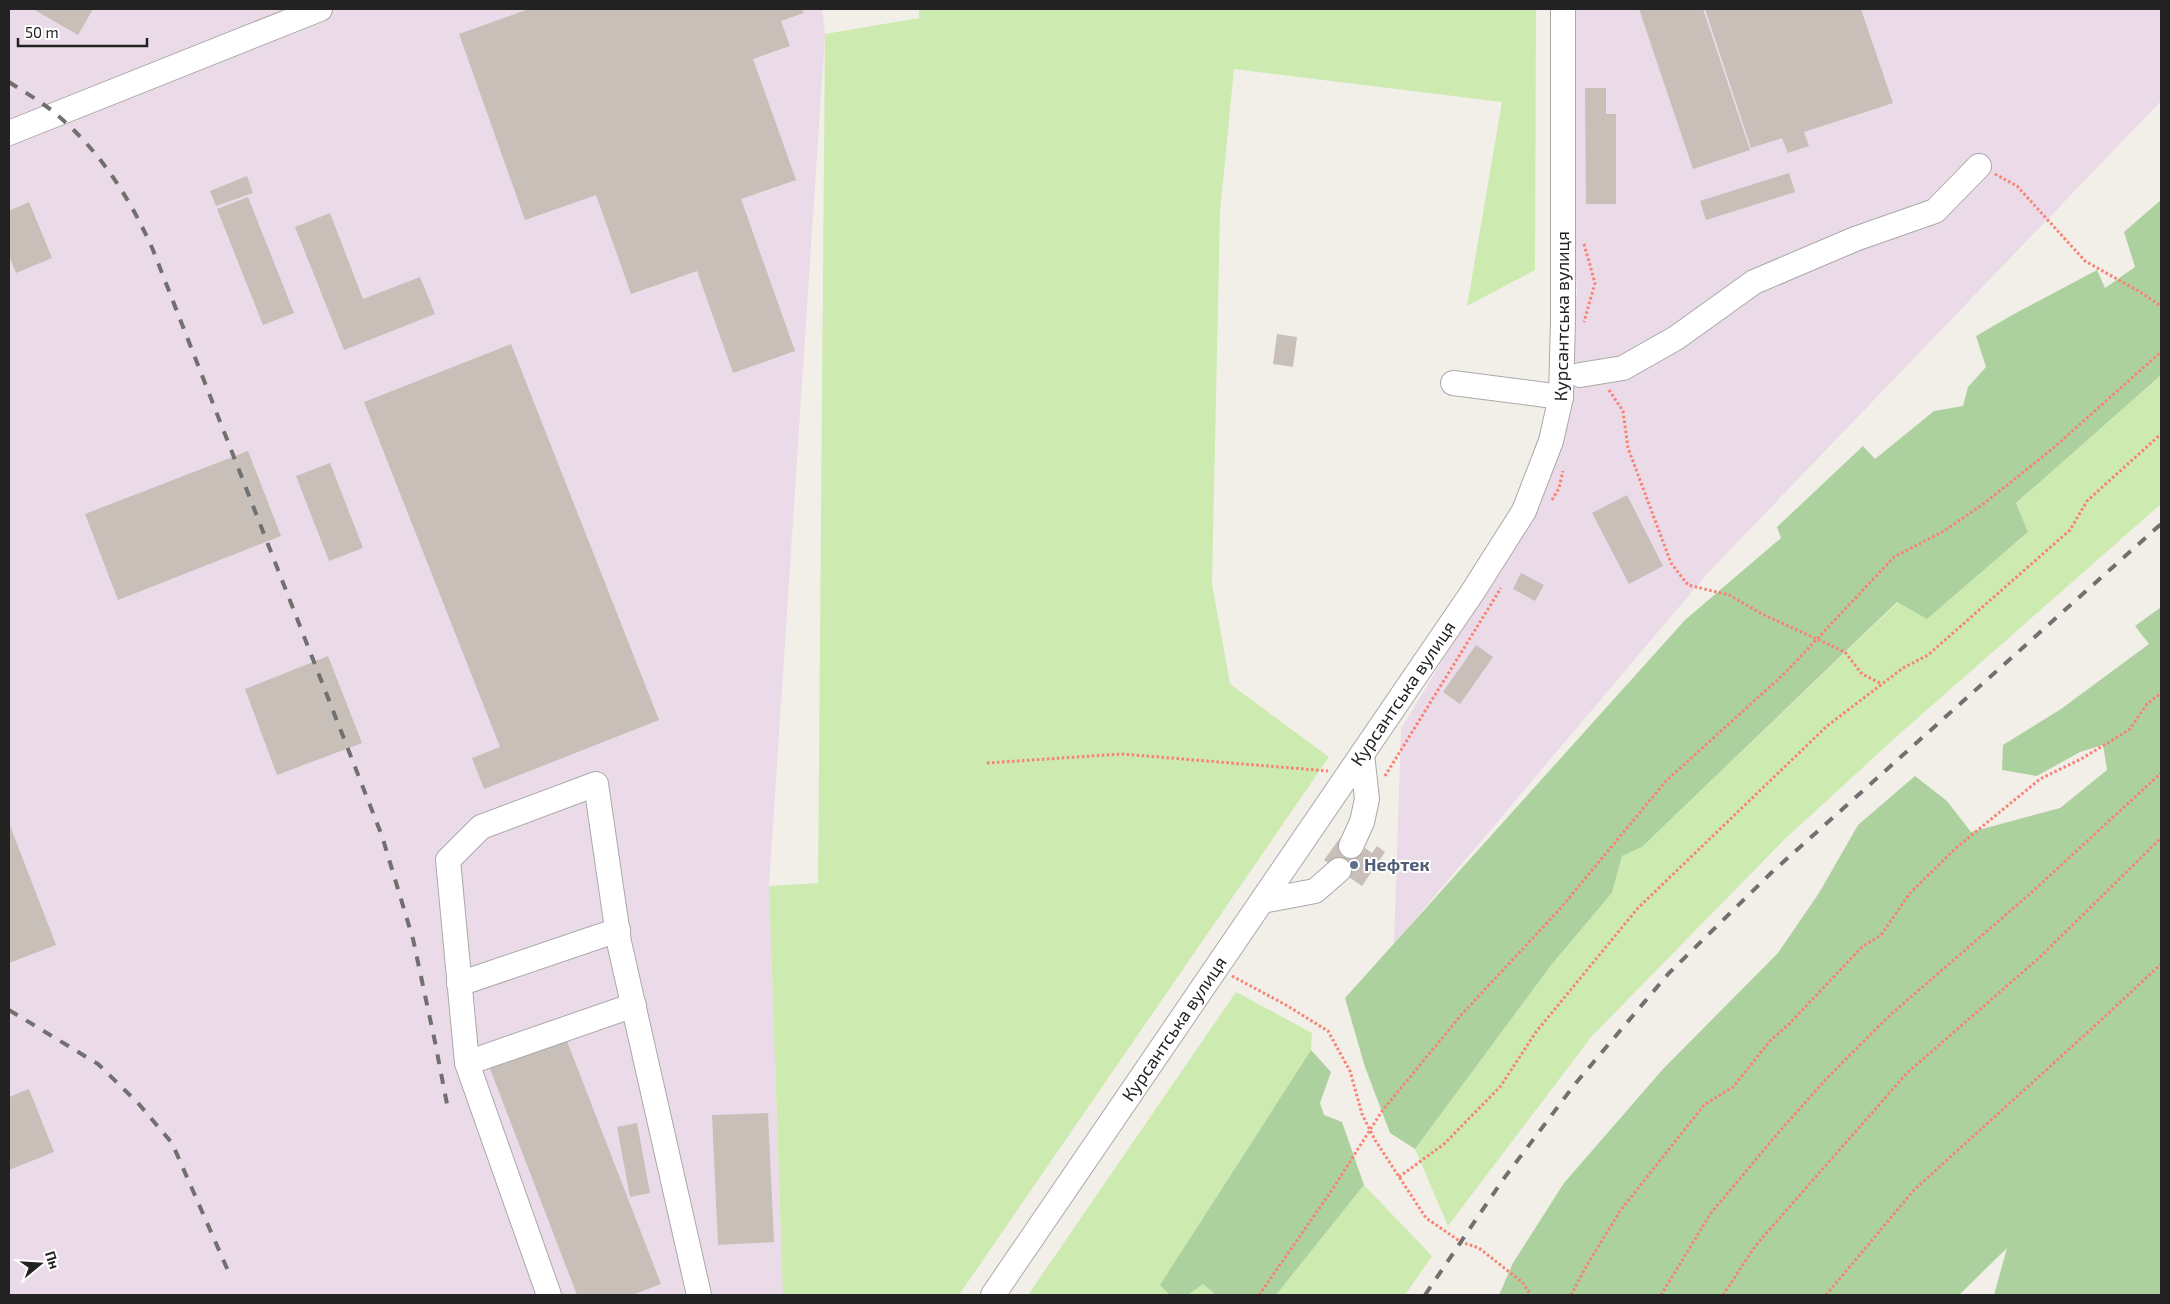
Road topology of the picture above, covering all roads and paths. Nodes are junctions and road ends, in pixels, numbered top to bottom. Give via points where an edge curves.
1 (320, 9) edge
2 (1563, 9) edge
3 (9, 132) edge
4 (1979, 166) joint
5 (2161, 306) edge
6 (2161, 352) edge
7 (1589, 374) joint
8 (1453, 383) dead end
9 (1561, 397) junction
10 (2161, 434) edge
11 (1816, 640) junction
12 (1882, 684) junction
13 (2161, 694) edge
14 (987, 763) dead end
15 (1356, 764) junction
16 (2161, 773) edge
17 (2161, 838) edge
18 (1351, 846) dead end
19 (1339, 870) dead end
20 (1262, 901) junction
21 (618, 930) junction
22 (2161, 964) edge
23 (1216, 967) junction
24 (459, 984) junction
25 (634, 1005) junction
26 (467, 1063) junction
27 (1370, 1130) junction
28 (1399, 1177) junction
29 (550, 1295) edge
30 (699, 1295) edge
31 (993, 1295) edge
32 (1259, 1295) edge
33 (1531, 1295) edge
34 (1572, 1295) edge
35 (1661, 1295) edge
36 (1723, 1295) edge
37 (1826, 1295) edge

1 - 3 street
2 - 9 street, Курсантська вулиця
4 - 5 path via 2017,186 2085,261
4 - 7 street via 1935,210 1855,238 1754,282 1668,342 1623,368
6 - 11 path via 2051,450 1982,505 1944,531 1894,557
7 - 11 path via 1623,411 1628,448 1671,564 1688,585 1729,595
8 - 9 street
9 - 15 street, Курсантська вулиця via 1551,441 1524,511
10 - 12 path via 2087,501 2070,530 1928,655
11 - 12 path via 1845,652 1862,674
11 - 27 path via 1786,672 1666,781 1559,910 1462,1014
12 - 28 path via 1827,726 1638,908 1536,1032 1500,1087 1444,1144
13 - 34 path via 2148,704 2129,730 2040,779 1956,848 1910,893 1882,935 1862,947 1770,1041 1733,1087 1704,1105 1620,1211
14 - 15 path via 1122,754
15 - 18 street via 1367,799 1362,822
15 - 20 street, Курсантська вулиця
16 - 35 path via 2032,892 1889,1016 1827,1078 1711,1213
17 - 36 path via 2039,958 1907,1073 1756,1245
19 - 20 street via 1315,891
20 - 23 street, Курсантська вулиця
21 - 24 street
21 - 24 street via 596,784 481,827 448,860
21 - 25 street
22 - 37 path via 1914,1190
23 - 27 path via 1328,1032 1350,1071
23 - 31 street, Курсантська вулиця
24 - 26 street
25 - 26 street
25 - 30 street
26 - 29 street
27 - 28 path
27 - 32 path
28 - 33 path via 1426,1218 1461,1242 1479,1248 1522,1282

